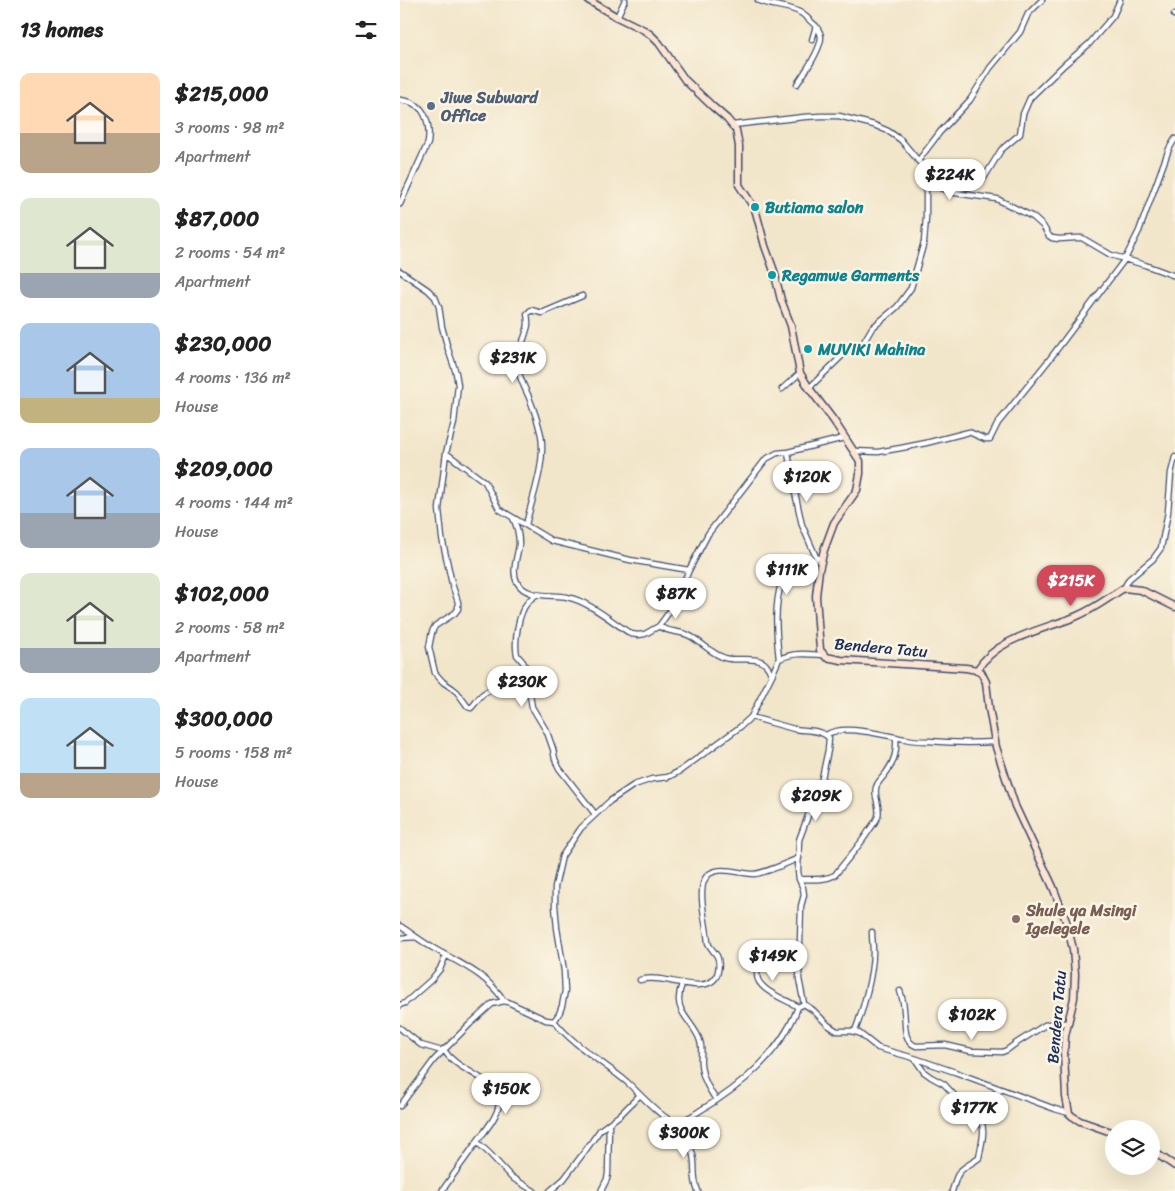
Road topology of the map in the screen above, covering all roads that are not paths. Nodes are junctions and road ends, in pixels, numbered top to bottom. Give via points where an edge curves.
1 (588, 0) edge
2 (625, 0) edge
3 (758, 0) edge
4 (1042, 0) edge
5 (1120, 0) edge
6 (617, 17) junction
7 (816, 26) junction
8 (812, 40) dead end
9 (797, 84) dead end
10 (400, 100) edge
11 (733, 125) junction
12 (1175, 139) edge
13 (918, 161) junction
14 (926, 171) junction
15 (941, 188) junction
16 (400, 204) edge
17 (1125, 258) junction
18 (400, 271) edge
19 (1175, 276) edge
20 (582, 296) dead end
21 (800, 373) junction
22 (809, 388) junction
23 (782, 389) dead end
24 (844, 438) junction
25 (854, 451) junction
26 (788, 452) junction
27 (446, 453) junction
28 (1175, 457) edge
29 (513, 518) junction
30 (526, 525) junction
31 (818, 558) junction
32 (689, 570) junction
33 (1124, 588) junction
34 (537, 594) junction
35 (1175, 607) edge
36 (658, 626) junction
37 (823, 655) junction
38 (779, 659) junction
39 (525, 670) junction
40 (976, 670) junction
41 (772, 675) junction
42 (751, 717) junction
43 (826, 735) junction
44 (896, 737) junction
45 (995, 742) junction
46 (595, 814) junction
47 (799, 858) junction
48 (799, 879) junction
49 (400, 926) edge
50 (872, 932) dead end
51 (417, 937) junction
52 (400, 938) edge
53 (777, 951) dead end
54 (446, 955) junction
55 (640, 980) dead end
56 (682, 984) junction
57 (900, 991) dead end
58 (504, 1001) junction
59 (804, 1004) junction
60 (400, 1005) edge
61 (798, 1006) junction
62 (554, 1022) junction
63 (1068, 1023) junction
64 (400, 1028) edge
65 (855, 1031) junction
66 (442, 1050) junction
67 (914, 1058) junction
68 (1001, 1090) junction
69 (640, 1095) junction
70 (716, 1100) junction
71 (400, 1106) edge
72 (980, 1113) junction
73 (1069, 1113) junction
74 (678, 1122) junction
75 (610, 1123) junction
76 (1105, 1130) edge
77 (477, 1142) junction
78 (1160, 1156) edge
79 (1175, 1166) edge
80 (442, 1191) edge
81 (534, 1191) edge
82 (550, 1191) edge
83 (600, 1191) edge
84 (698, 1191) edge
85 (952, 1191) edge

1 - 6 main road
2 - 6 street
3 - 7 street via 802,13
4 - 13 street via 1028,14 1020,32 990,68 970,100
5 - 15 street via 1113,16 1089,44 1030,98 1020,134 1001,150 981,182 956,189
6 - 11 main road via 651,35 685,80
7 - 8 street
7 - 9 street via 820,41
10 - 16 street via 418,106 424,113 430,132
11 - 13 street via 839,116 888,131 901,140
11 - 21 main road, Bendera Tatu via 739,146 739,185 756,212 791,326
12 - 17 street
13 - 14 street
14 - 15 street
14 - 22 street via 924,242 910,288 897,307 872,328 862,345 845,354
15 - 17 street via 997,199 1033,217 1052,238 1082,238 1111,255
17 - 19 street
17 - 25 street via 998,423 990,439 985,440 969,432 878,452
18 - 27 street via 435,297 456,373 454,423
20 - 30 street via 542,313 531,310 527,314 527,329 518,366 542,447
21 - 22 main road, Bendera Tatu
21 - 23 street
22 - 24 main road, Bendera Tatu
24 - 25 main road, Bendera Tatu
24 - 26 street
25 - 31 main road, Bendera Tatu via 860,461 857,490 834,523
26 - 31 street via 802,525
26 - 32 street via 769,456 761,464 708,534
27 - 29 street via 485,482 498,509
27 - 39 street via 439,509 442,538 458,608 432,632 430,647 435,673 471,708 486,691 505,692 515,676
28 - 33 street via 1161,548
29 - 30 street
29 - 34 street via 518,536 516,581 519,586
30 - 32 street via 552,541
31 - 37 main road, Bendera Tatu via 816,596
31 - 38 street via 812,563 791,564 782,578 777,594
32 - 36 street via 674,605
33 - 35 main road via 1141,590
33 - 40 main road via 1093,609 1008,642 986,657
34 - 36 street via 576,600 631,634 645,634
34 - 39 street via 523,609 518,628 516,652
36 - 41 street via 691,636 725,658 758,660 766,664
37 - 38 street via 802,653
37 - 40 main road, Bendera Tatu via 842,660
38 - 41 street
39 - 46 street via 532,707 547,732 559,768
40 - 45 main road, Bendera Tatu via 981,672 986,682
41 - 42 street
42 - 43 street
42 - 46 street via 680,771 634,785
43 - 44 street via 844,730
43 - 47 street via 829,738 822,778 800,840
44 - 45 street via 929,742
44 - 48 street via 895,758 876,786 879,814 859,845 835,875 823,879
45 - 63 main road, Bendera Tatu via 1015,806 1066,921 1075,974
46 - 62 street via 562,856 555,887 565,991
47 - 48 street
47 - 56 street via 755,874 722,870 706,876 702,888 704,919 710,947 717,956 718,973 709,983
48 - 59 street via 804,894 799,979
49 - 51 street
50 - 65 street via 871,971
51 - 52 street
51 - 54 street
53 - 61 street via 759,965 757,979 765,989
54 - 58 street via 488,981
54 - 60 street via 431,980
55 - 56 street via 660,979
56 - 70 street via 678,1002 680,1009 699,1036 703,1073
57 - 63 street via 906,1033 909,1042 916,1046 945,1045 971,1051 1002,1052 1045,1025
58 - 62 street
58 - 66 street via 492,1004
59 - 61 street
59 - 65 street via 837,1031
61 - 70 street via 770,1054 743,1081
62 - 69 street
63 - 73 main road, Bendera Tatu via 1064,1052
64 - 66 street via 421,1045
65 - 67 street via 878,1048
66 - 71 street
66 - 77 street via 454,1062 490,1085 499,1096 496,1113
67 - 68 street
67 - 72 street via 931,1078 944,1084 956,1097 969,1101
68 - 72 street via 984,1100
68 - 73 street
69 - 74 street via 664,1116
69 - 75 street
70 - 74 street
72 - 85 street via 984,1134 979,1158 961,1170
73 - 76 main road via 1080,1121
74 - 84 street via 693,1156
75 - 82 street via 600,1130 564,1179
75 - 83 street via 608,1174
77 - 80 street
77 - 81 street via 511,1177
78 - 79 main road

